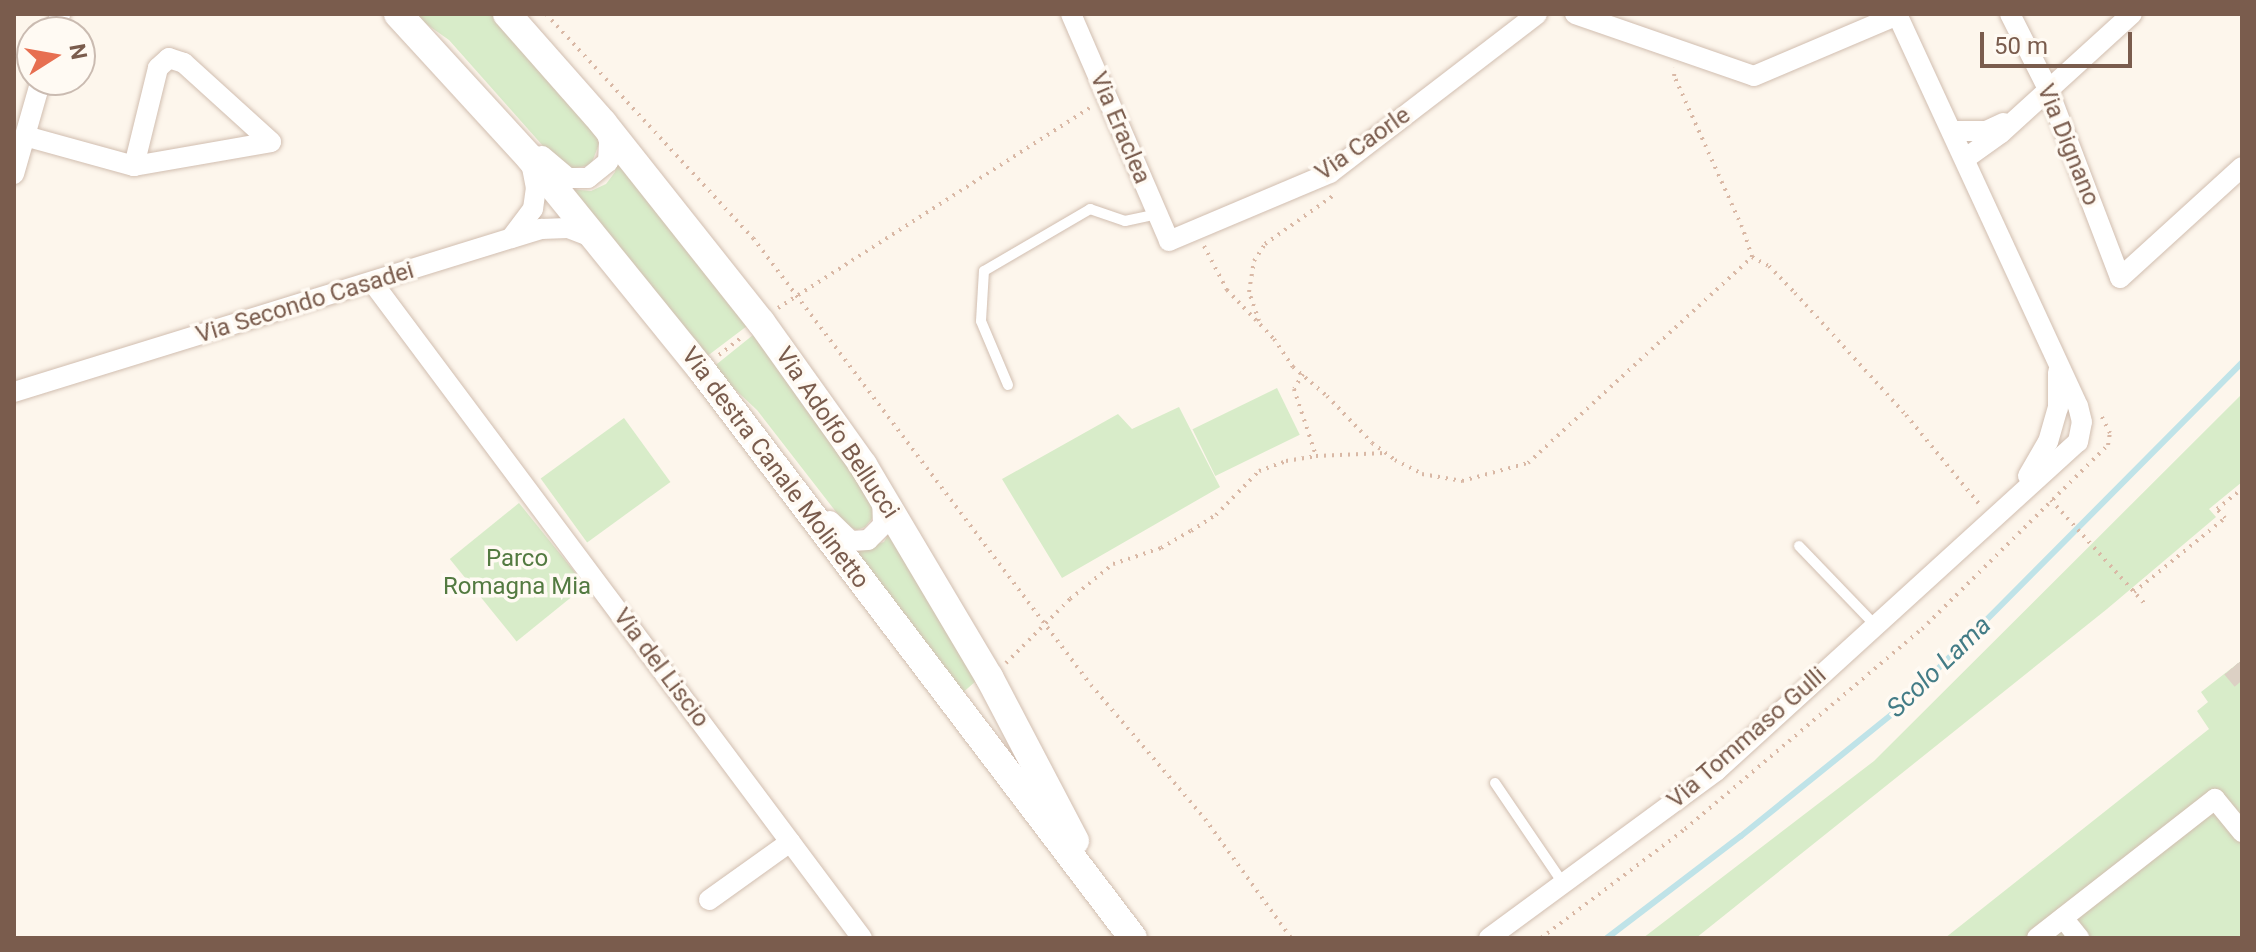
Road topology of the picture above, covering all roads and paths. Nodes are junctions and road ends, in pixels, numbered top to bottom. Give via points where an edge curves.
1 (507, 14) edge
2 (546, 14) edge
3 (1071, 14) edge
4 (1537, 14) edge
5 (1575, 14) edge
6 (1897, 14) edge
7 (2010, 14) edge
8 (2132, 14) edge
9 (406, 22) edge
10 (1678, 50) junction
11 (2042, 95) junction
12 (36, 96) edge
13 (1106, 98) junction
14 (603, 123) junction
15 (1952, 131) junction
16 (25, 136) junction
17 (530, 158) junction
18 (1966, 158) junction
19 (134, 166) junction
20 (2242, 167) edge
21 (1330, 173) junction
22 (14, 174) edge
23 (1157, 214) junction
24 (1196, 230) junction
25 (511, 238) junction
26 (598, 241) junction
27 (1169, 241) joint
28 (1752, 257) junction
29 (373, 283) junction
30 (795, 294) junction
31 (761, 322) junction
32 (1260, 324) junction
33 (2057, 363) junction
34 (701, 369) junction
35 (1303, 374) junction
36 (1008, 385) dead end
37 (14, 392) edge
38 (750, 432) junction
39 (1386, 453) junction
40 (1316, 456) junction
41 (873, 479) junction
42 (2242, 489) edge
43 (2051, 500) dead end
44 (1991, 518) junction
45 (1799, 546) dead end
46 (2134, 592) junction
47 (2145, 604) dead end
48 (1046, 625) junction
49 (1875, 625) junction
50 (989, 677) junction
51 (1495, 783) dead end
52 (2242, 832) edge
53 (790, 842) junction
54 (1563, 883) junction
55 (1103, 895) junction
56 (709, 900) dead end
57 (2063, 918) junction
58 (862, 938) edge
59 (1133, 938) edge
60 (1291, 938) edge
61 (1489, 938) edge
62 (2037, 938) edge
63 (2079, 938) edge

1 - 14 street, Via Adolfo Bellucci
2 - 30 path via 753,238
3 - 13 street, Via Eraclea
4 - 21 street, Via Caorle
5 - 10 street
6 - 10 street via 1754,76
6 - 15 street, Via Tommaso Gulli
7 - 11 street, Via Dignano
8 - 11 street
9 - 14 street via 568,178 588,178 608,162
9 - 17 street, Via destra Canale Molinetto
10 - 28 path via 1674,76
11 - 15 street via 2000,126
11 - 18 street
11 - 20 street, Via Dignano via 2120,278
12 - 16 street
13 - 23 street, Via Eraclea
13 - 30 path
14 - 31 street, Via Adolfo Bellucci
15 - 18 street, Via Tommaso Gulli
16 - 19 street
16 - 22 street
17 - 25 street via 536,188 533,209
17 - 26 street, Via destra Canale Molinetto
18 - 33 street, Via Tommaso Gulli
19 - 19 street via 225,150 271,142 184,63 169,58 158,68
21 - 24 street, Via Caorle
21 - 32 path via 1339,191 1265,244 1254,261 1249,292
23 - 27 street, Via Eraclea
23 - 36 lane via 1125,221 1090,209 984,271 981,321
24 - 27 street, Via Caorle
24 - 32 path via 1227,290
25 - 26 street, Via Secondo Casadei via 559,227
25 - 29 street, Via Secondo Casadei
26 - 34 street, Via destra Canale Molinetto
28 - 39 path via 1528,463 1462,481 1422,474
28 - 44 path via 1769,266 1795,293
29 - 37 street, Via Secondo Casadei
29 - 53 street, Via del Liscio
30 - 31 path
30 - 48 path
31 - 34 path
31 - 41 street, Via Adolfo Bellucci
32 - 35 path
33 - 44 street, Via Tommaso Gulli via 2058,408 2048,442 2036,466
33 - 44 street, Via Tommaso Gulli via 2078,406 2078,442
34 - 38 street, Via destra Canale Molinetto
35 - 39 path
35 - 40 path via 1294,389
38 - 41 street via 851,541 868,540 883,525 884,505
38 - 55 street, Via destra Canale Molinetto
39 - 40 path
40 - 48 path via 1259,471 1216,515 1161,548 1113,564
41 - 50 street, Via Adolfo Bellucci
42 - 46 path via 2217,509 2225,518
43 - 46 path
44 - 49 street, Via Tommaso Gulli
45 - 49 lane
46 - 47 path
48 - 50 path
48 - 60 path via 1205,819
49 - 54 street, Via Tommaso Gulli via 1716,771
50 - 55 street, Via Adolfo Bellucci
51 - 54 lane
52 - 57 street via 2215,799
53 - 56 street
53 - 58 street, Via del Liscio
54 - 61 street, Via Tommaso Gulli
55 - 59 street, Via destra Canale Molinetto
57 - 62 street
57 - 63 street

